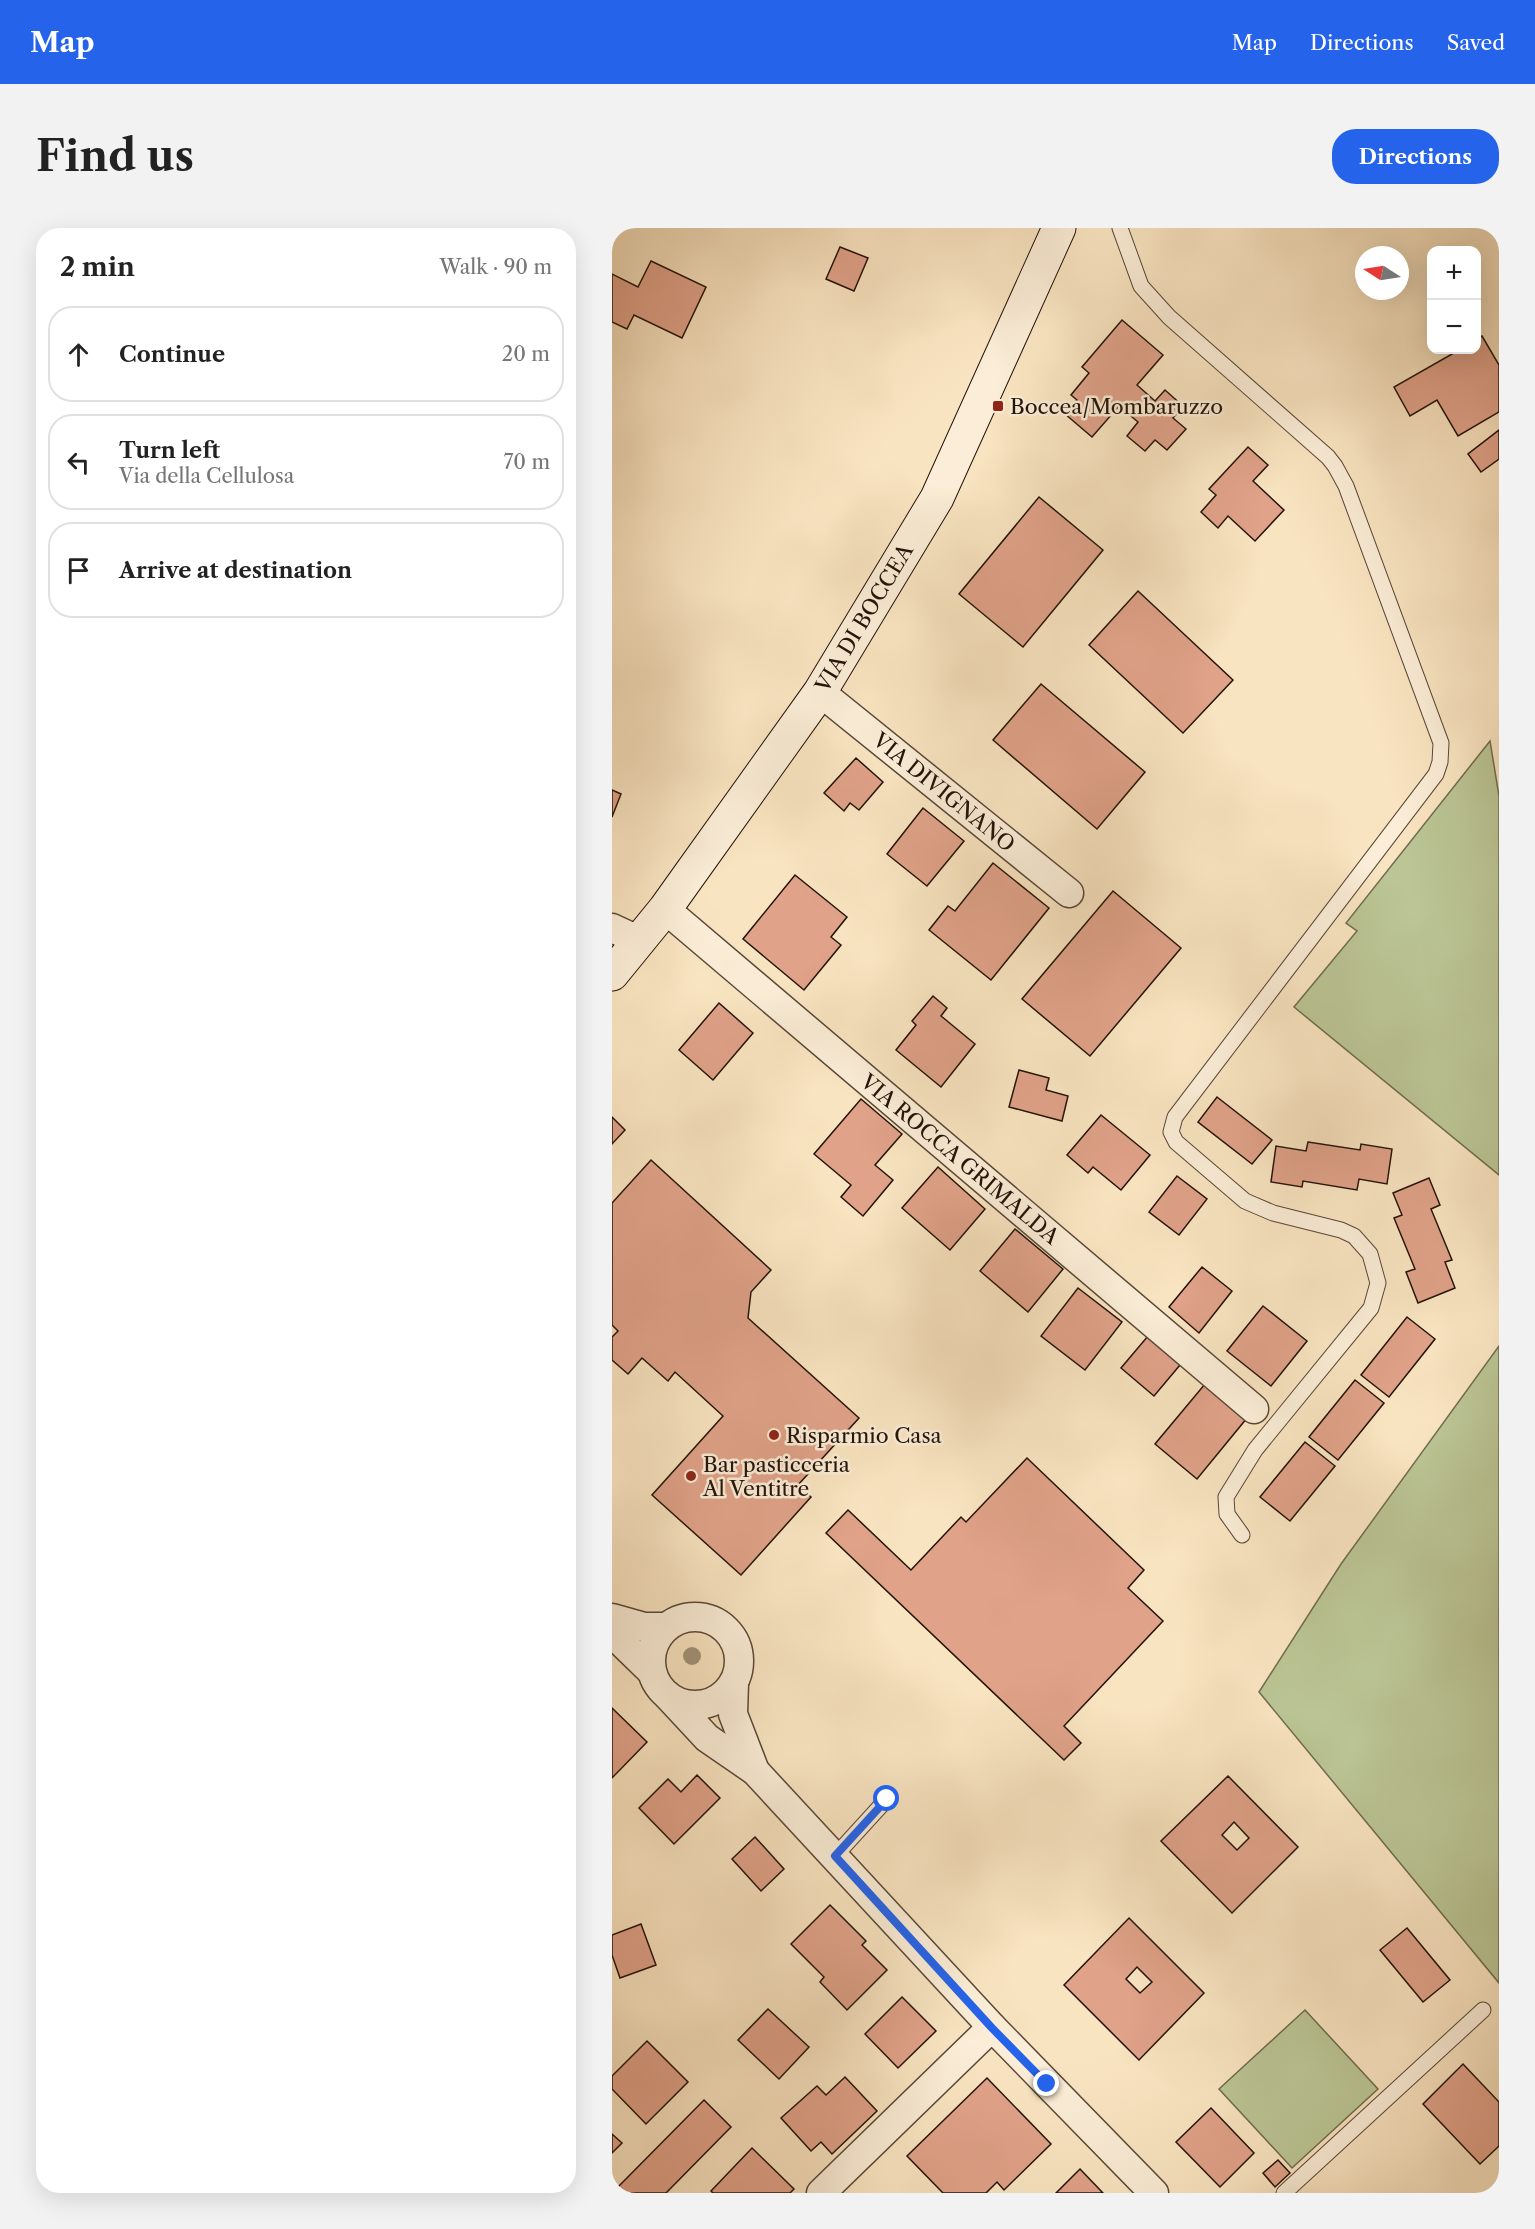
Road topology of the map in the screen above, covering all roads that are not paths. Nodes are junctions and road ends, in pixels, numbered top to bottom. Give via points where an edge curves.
1 (1059, 228) edge
2 (1120, 228) edge
3 (820, 692) junction
4 (1069, 893) dead end
5 (665, 909) junction
6 (626, 934) edge
7 (612, 974) edge
8 (1254, 1409) dead end
9 (1242, 1535) dead end
10 (612, 1618) edge
11 (666, 1627) junction
12 (612, 1633) edge
13 (652, 1672) junction
14 (734, 1682) junction
15 (668, 1696) junction
16 (755, 1771) junction
17 (887, 1799) dead end
18 (835, 1856) junction
19 (1483, 2010) dead end
20 (992, 2028) junction
21 (821, 2193) edge
22 (1155, 2193) edge
23 (1284, 2193) edge

1 - 3 main road, VIA DI BOCCEA via 938,498
2 - 9 lane via 1141,286 1169,317 1335,466 1346,486 1441,743 1436,774 1175,1117 1171,1132 1176,1142 1245,1201 1273,1214 1354,1236 1370,1254 1378,1283 1371,1308 1255,1450 1226,1497 1227,1514
3 - 4 street, VIA DIVIGNANO
3 - 5 main road, VIA DI BOCCEA
5 - 6 main road, VIA DI BOCCEA
5 - 8 street, VIA ROCCA GRIMALDA
6 - 7 main road, VIA DI BOCCEA
10 - 11 street via 644,1627
11 - 13 street via 652,1648
11 - 14 street via 678,1619 694,1616 723,1626 733,1637 738,1652
12 - 13 street
13 - 15 street via 657,1686
14 - 15 street via 724,1694 696,1706
14 - 16 street via 733,1714
15 - 16 street via 707,1738
16 - 18 street
17 - 18 lane
18 - 20 street
19 - 23 lane
20 - 21 street
20 - 22 street

